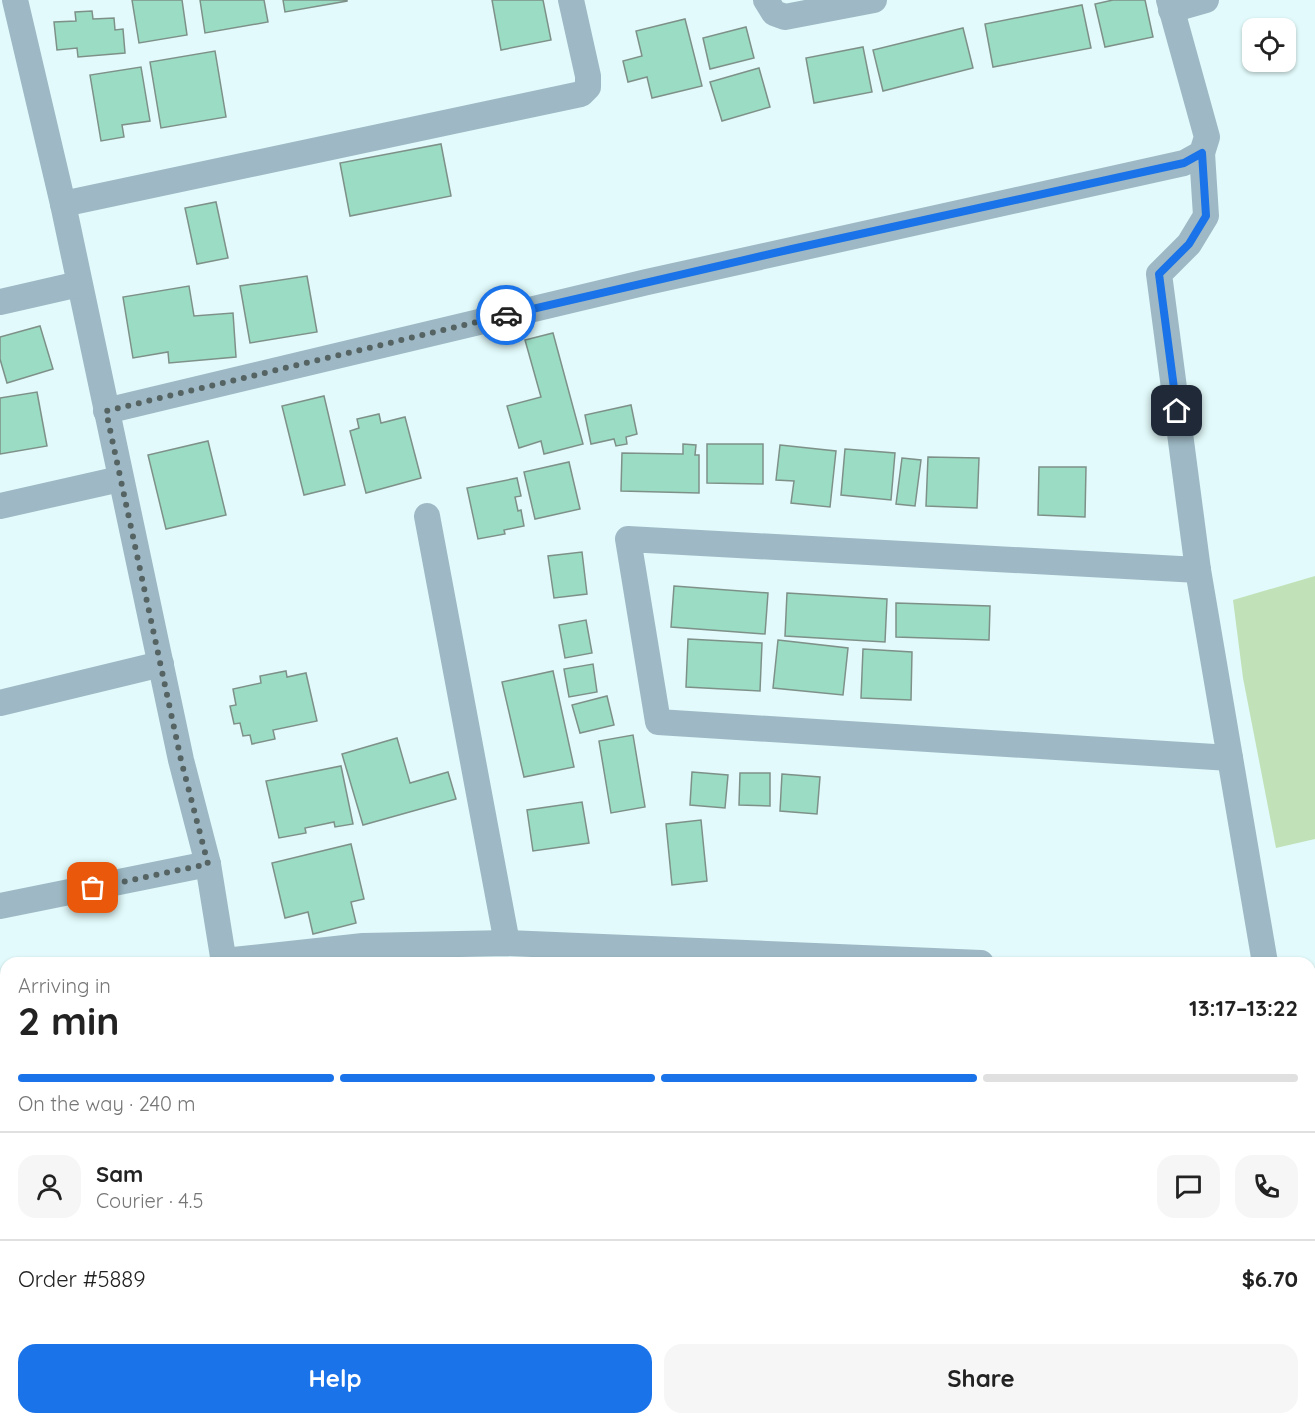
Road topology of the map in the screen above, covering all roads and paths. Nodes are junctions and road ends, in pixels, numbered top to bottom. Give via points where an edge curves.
1 (15, 0) edge
2 (571, 0) edge
3 (766, 0) edge
4 (874, 0) edge
5 (1206, 0) edge
6 (1170, 5) edge
7 (1202, 153) junction
8 (63, 204) junction
9 (79, 284) junction
10 (0, 302) edge
11 (106, 411) junction
12 (120, 479) junction
13 (0, 506) edge
14 (427, 516) dead end
15 (1198, 570) junction
16 (161, 664) junction
17 (0, 703) edge
18 (1230, 758) junction
19 (208, 864) junction
20 (0, 906) edge
21 (507, 943) junction
22 (362, 955) edge
23 (571, 955) edge
24 (223, 957) edge
25 (323, 957) edge
26 (674, 957) edge
27 (1264, 957) edge

1 - 8 street
2 - 8 street via 588,76 588,87 581,94
3 - 4 street via 774,13 785,17
5 - 6 street
6 - 7 street via 1207,137
7 - 11 street via 1184,163 647,282
7 - 15 street via 1206,216 1189,244 1159,274
8 - 9 street
9 - 10 street
9 - 11 street
11 - 12 street
12 - 13 street
12 - 16 street
14 - 21 street
15 - 18 street
15 - 18 street via 628,539 658,722
16 - 17 street
16 - 19 street
18 - 27 street
19 - 20 street
19 - 24 street
21 - 22 street
21 - 23 street
22 - 25 street
23 - 26 street

